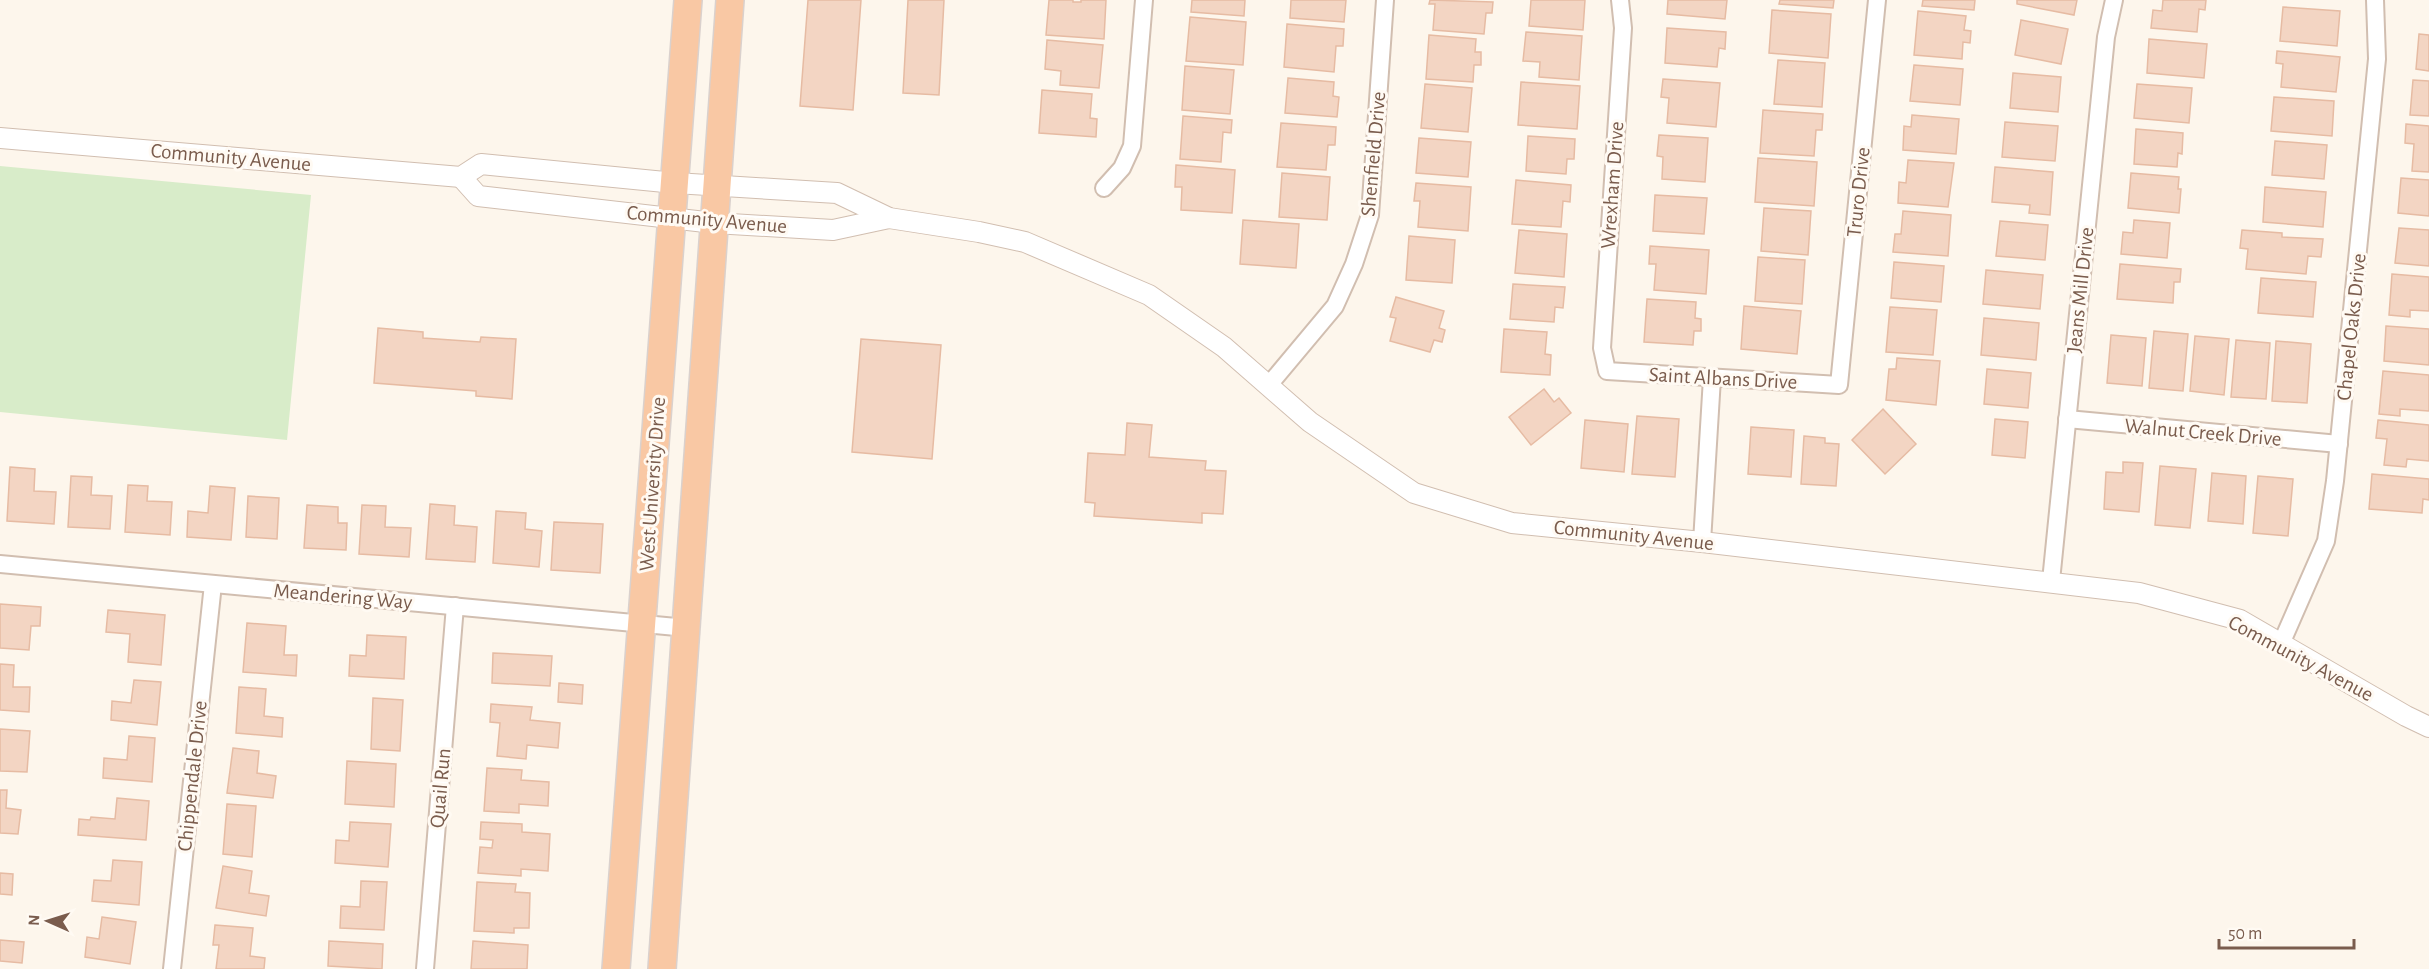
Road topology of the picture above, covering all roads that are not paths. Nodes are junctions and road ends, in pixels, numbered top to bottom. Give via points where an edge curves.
1 (688, 0) edge
2 (730, 0) edge
3 (1144, 0) edge
4 (1384, 0) edge
5 (1620, 0) edge
6 (1877, 0) edge
7 (2114, 0) edge
8 (2375, 0) edge
9 (0, 138) edge
10 (461, 177) junction
11 (675, 183) junction
12 (716, 185) junction
13 (1104, 188) dead end
14 (672, 217) junction
15 (889, 218) junction
16 (714, 223) junction
17 (1607, 370) joint
18 (1713, 378) junction
19 (1839, 385) joint
20 (1268, 386) junction
21 (2067, 419) junction
22 (2339, 444) junction
23 (1702, 542) junction
24 (0, 564) edge
25 (2051, 581) junction
26 (213, 584) junction
27 (455, 606) junction
28 (641, 624) junction
29 (687, 628) junction
30 (2281, 644) junction
31 (2429, 727) edge
32 (172, 969) edge
33 (425, 969) edge
34 (616, 969) edge
35 (662, 969) edge

1 - 11 highway, West University Drive
2 - 12 highway
3 - 13 street via 1132,146 1122,168
4 - 20 street, Shenfield Drive via 1370,215 1335,306
5 - 17 street, Wrexham Drive via 1623,28 1602,348
6 - 19 street, Truro Drive
7 - 21 street, Jeans Mill Drive via 2106,37
8 - 22 street, Chapel Oaks Drive via 2377,59
9 - 10 street, Community Avenue
10 - 11 street, Community Avenue via 481,164
10 - 14 street, Community Avenue via 478,196
11 - 12 street, Community Avenue
11 - 14 highway, West University Drive
12 - 15 street, Community Avenue via 837,193
12 - 16 highway
14 - 16 street, Community Avenue
14 - 28 highway, West University Drive
15 - 16 street, Community Avenue via 833,230
15 - 20 street, Community Avenue via 1025,242 1149,295 1224,347
16 - 29 highway
17 - 18 street, Saint Albans Drive
18 - 19 street, Saint Albans Drive
18 - 23 street
20 - 23 street, Community Avenue via 1310,422 1414,493 1512,522
21 - 22 street, Walnut Creek Drive
21 - 25 street, Jeans Mill Drive
22 - 30 street, Chapel Oaks Drive via 2326,541
23 - 25 street, Community Avenue
24 - 26 street, Meandering Way
25 - 30 street, Community Avenue via 2139,593 2240,620
26 - 27 street, Meandering Way
26 - 32 street, Chippendale Drive
27 - 28 street, Meandering Way
27 - 33 street, Quail Run
28 - 29 street, Meandering Way
28 - 34 highway, West University Drive
29 - 35 highway
30 - 31 street, Community Avenue

